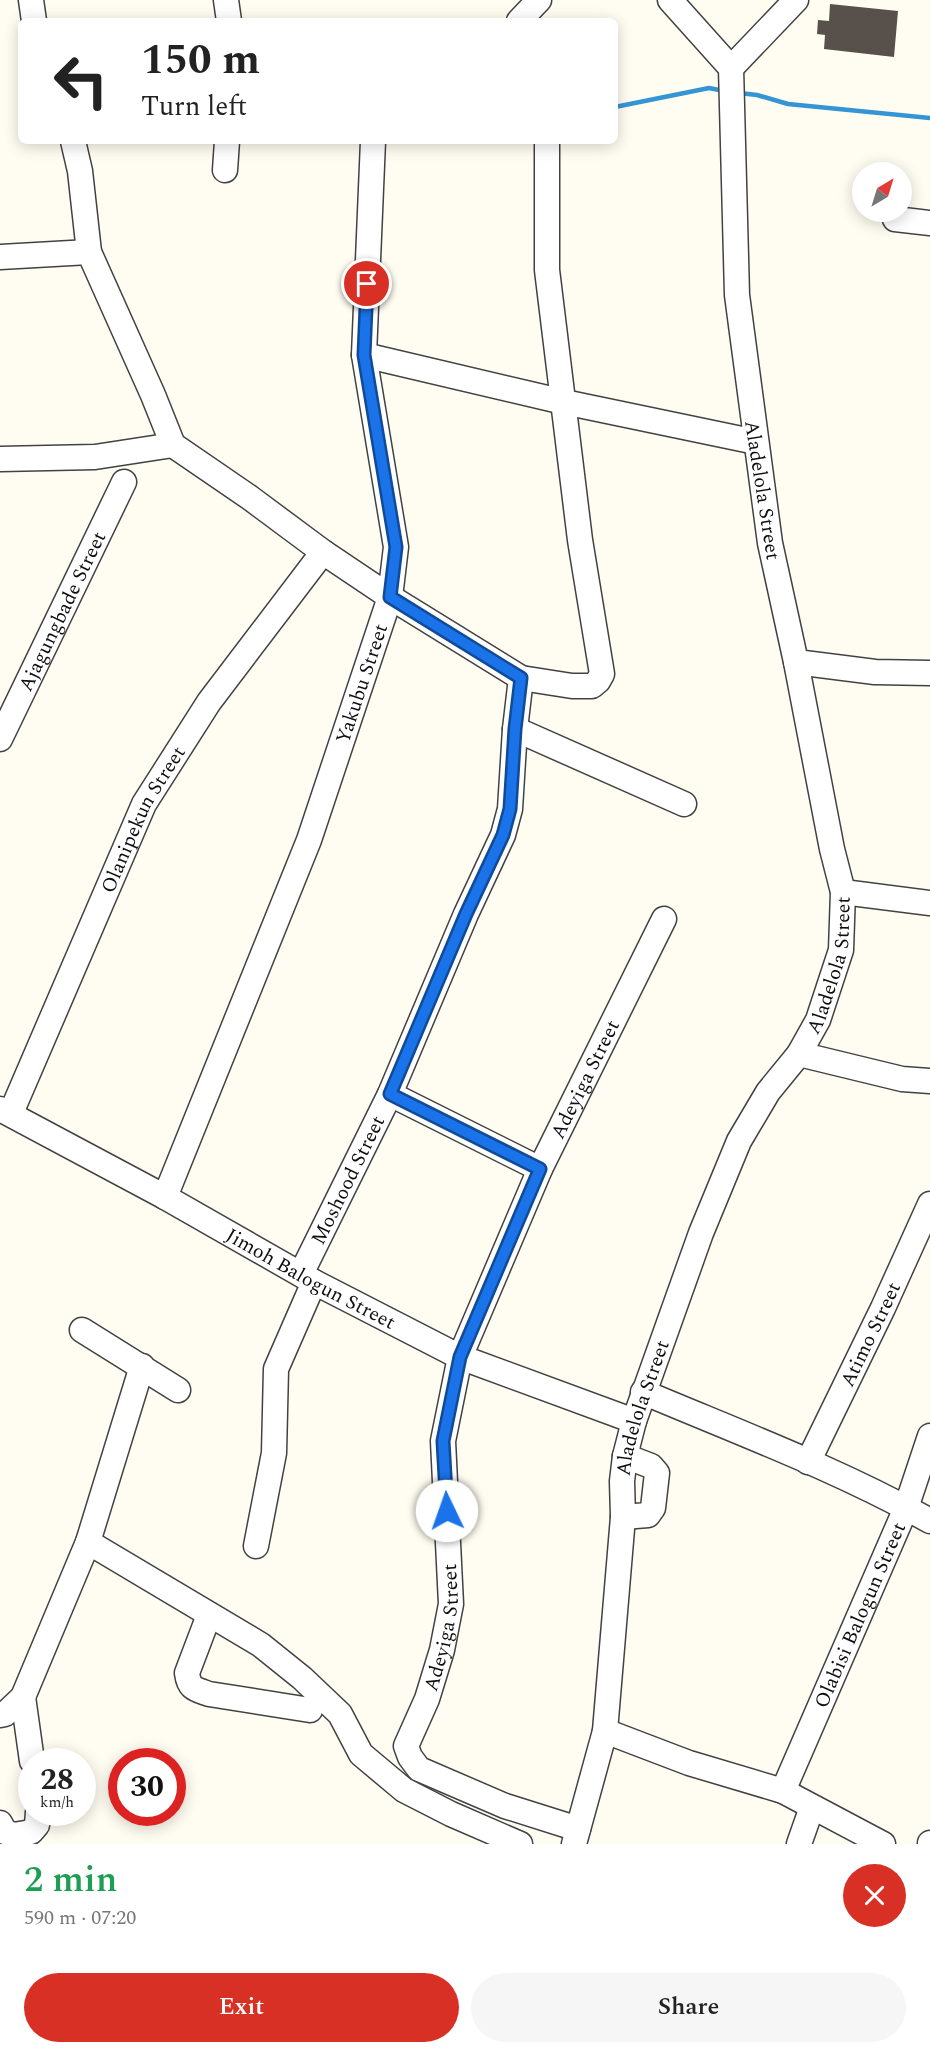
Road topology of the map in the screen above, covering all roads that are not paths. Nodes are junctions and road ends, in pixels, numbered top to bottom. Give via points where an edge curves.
1 (31, 0) edge
2 (226, 0) edge
3 (539, 0) edge
4 (670, 0) edge
5 (796, 0) edge
6 (34, 18) edge
7 (229, 18) edge
8 (522, 18) edge
9 (731, 71) junction
10 (74, 144) edge
11 (227, 144) edge
12 (373, 144) edge
13 (547, 144) edge
14 (225, 170) dead end
15 (912, 221) edge
16 (930, 223) edge
17 (89, 252) junction
18 (0, 257) edge
19 (364, 355) junction
20 (564, 402) junction
21 (756, 442) junction
22 (173, 445) junction
23 (0, 459) edge
24 (124, 482) dead end
25 (323, 552) junction
26 (390, 597) junction
27 (796, 662) junction
28 (930, 673) edge
29 (521, 678) junction
30 (515, 729) junction
31 (0, 739) edge
32 (684, 804) dead end
33 (843, 892) junction
34 (930, 903) edge
35 (664, 919) dead end
36 (799, 1054) junction
37 (930, 1081) edge
38 (390, 1094) junction
39 (5, 1111) edge
40 (540, 1169) junction
41 (165, 1197) junction
42 (930, 1204) edge
43 (308, 1278) junction
44 (82, 1330) dead end
45 (460, 1357) junction
46 (142, 1366) junction
47 (178, 1390) dead end
48 (643, 1392) junction
49 (634, 1421) junction
50 (930, 1436) edge
51 (625, 1456) junction
52 (808, 1462) junction
53 (906, 1508) junction
54 (623, 1517) junction
55 (930, 1521) edge
56 (88, 1542) junction
57 (255, 1546) dead end
58 (209, 1615) junction
59 (23, 1697) junction
60 (310, 1710) dead end
61 (0, 1715) edge
62 (605, 1731) junction
63 (30, 1748) edge
64 (783, 1791) junction
65 (812, 1807) junction
66 (0, 1823) edge
67 (36, 1826) edge
68 (576, 1837) edge
69 (520, 1844) edge
70 (799, 1844) edge
71 (883, 1844) edge

1 - 6 street
2 - 7 street
3 - 8 street
4 - 9 street
5 - 9 street
9 - 21 street, Aladelola Street via 737,295
10 - 17 street
11 - 14 street
12 - 19 street, Yakubu Street
13 - 20 street via 548,270
15 - 16 street
17 - 18 street
17 - 22 street
19 - 20 street
19 - 26 street, Yakubu Street via 396,547
20 - 21 street
20 - 29 street via 580,540 602,674 592,686
21 - 27 street, Aladelola Street via 770,543
22 - 23 street via 95,457
22 - 25 street
24 - 31 street, Ajagungbade Street
25 - 26 street
25 - 39 street, Olanipekun Street via 209,702 144,804
26 - 29 street
26 - 41 street, Yakubu Street via 309,840
27 - 28 street via 875,672
27 - 33 street, Aladelola Street
29 - 30 street, Moshood Street
30 - 32 street
30 - 38 street, Moshood Street via 510,809 503,835
33 - 34 street
33 - 36 street, Aladelola Street via 841,950 818,1020
35 - 40 street, Adeyiga Street
36 - 37 street via 902,1079
36 - 48 street, Aladelola Street via 768,1092 739,1141
38 - 40 street
38 - 43 street, Moshood Street
39 - 41 street, Jimoh Balogun Street
40 - 45 street, Adeyiga Street
41 - 43 street, Jimoh Balogun Street
42 - 52 street, Atimo Street
43 - 45 street, Jimoh Balogun Street
43 - 57 street, Moshood Street via 276,1369 274,1453
44 - 46 street
45 - 49 street, Jimoh Balogun Street
45 - 68 street, Adeyiga Street via 443,1441 451,1604 427,1699 406,1746 419,1769
46 - 47 street
46 - 56 street
48 - 49 street, Aladelola Street
48 - 52 street
49 - 51 street, Aladelola Street
50 - 53 street, Olabisi Balogun Street
51 - 54 street, Aladelola Street
51 - 54 street via 651,1466 657,1473 651,1512
52 - 53 street
53 - 55 street
53 - 64 street, Olabisi Balogun Street
54 - 62 street, Aladelola Street
56 - 58 street
56 - 59 street
58 - 60 street via 187,1673 188,1683 209,1694
58 - 69 street via 261,1645 302,1678 340,1714 361,1754 404,1790
59 - 61 street
59 - 63 street
62 - 64 street via 699,1767
62 - 68 street, Aladelola Street
64 - 65 street
65 - 70 street
65 - 71 street
66 - 67 street via 5,1832 14,1835 31,1832

